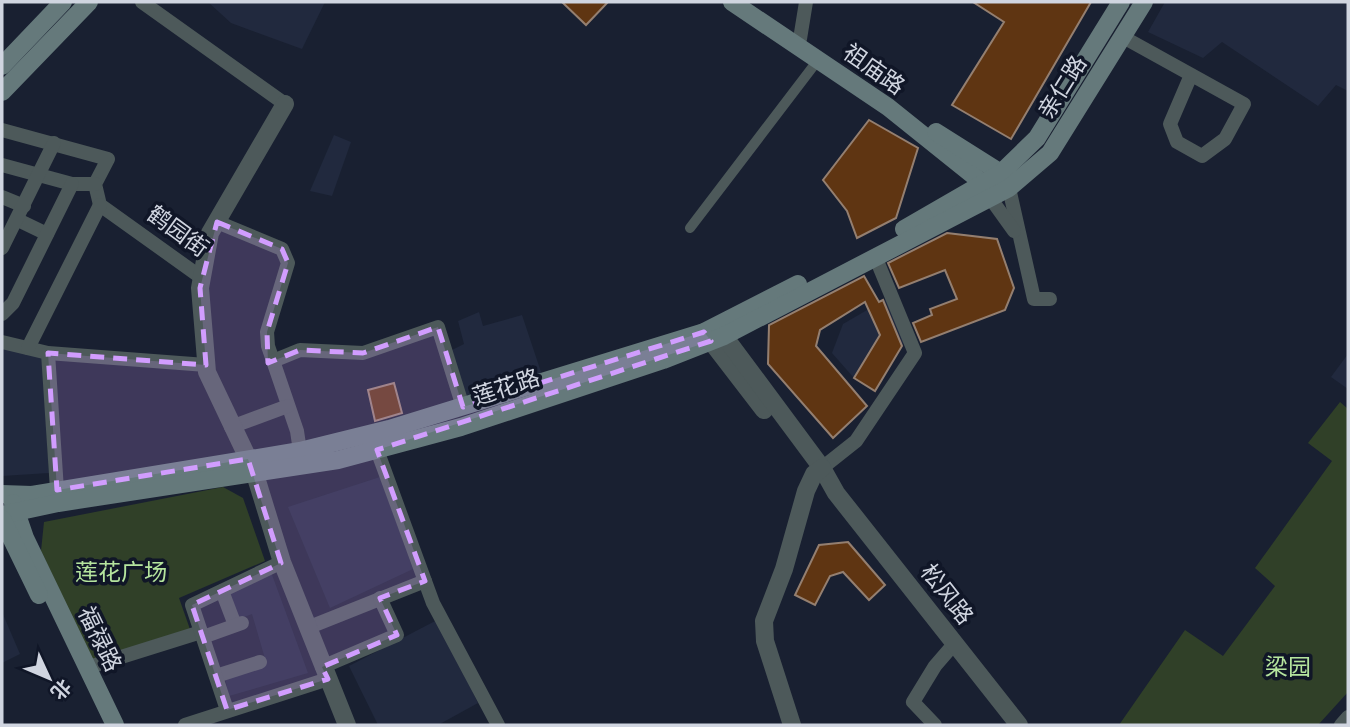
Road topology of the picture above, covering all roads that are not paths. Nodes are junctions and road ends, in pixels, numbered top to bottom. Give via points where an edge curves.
1 (63, 2) edge
2 (89, 2) edge
3 (142, 2) edge
4 (732, 2) edge
5 (745, 2) edge
6 (806, 2) edge
7 (1121, 2) edge
8 (1144, 2) edge
9 (1123, 37) junction
10 (800, 39) junction
11 (5, 56) edge
12 (818, 60) junction
13 (1191, 75) junction
14 (2, 92) edge
15 (285, 104) joint
16 (2, 130) edge
17 (54, 143) junction
18 (3, 168) edge
19 (39, 174) junction
20 (1005, 181) junction
21 (72, 184) junction
22 (95, 184) junction
23 (988, 192) junction
24 (2, 197) edge
25 (100, 205) junction
26 (21, 213) junction
27 (217, 222) junction
28 (690, 228) dead end
29 (47, 234) junction
30 (1019, 238) junction
31 (2, 248) edge
32 (875, 256) junction
33 (202, 278) junction
34 (1050, 299) dead end
35 (2, 314) edge
36 (714, 334) junction
37 (2, 342) edge
38 (28, 348) junction
39 (48, 353) junction
40 (273, 361) junction
41 (206, 365) junction
42 (288, 406) junction
43 (463, 407) junction
44 (231, 426) junction
45 (377, 450) junction
46 (300, 451) junction
47 (251, 465) junction
48 (818, 471) junction
49 (57, 490) junction
50 (5, 508) edge
51 (282, 562) junction
52 (425, 581) junction
53 (222, 591) junction
54 (380, 598) junction
55 (307, 628) junction
56 (202, 634) junction
57 (954, 643) junction
58 (260, 662) dead end
59 (86, 668) junction
60 (325, 673) junction
61 (216, 677) junction
62 (227, 710) junction
63 (1348, 717) edge
64 (494, 724) edge
65 (102, 725) edge
66 (116, 725) edge
67 (185, 725) edge
68 (347, 725) edge
69 (792, 725) edge
70 (935, 725) edge
71 (1019, 725) edge
72 (1340, 725) edge

1 - 11 main road
2 - 14 main road
3 - 15 street
4 - 12 main road, 祖庙路
5 - 10 main road, 祖庙路
6 - 10 street
7 - 20 main road, 亲仁路
8 - 9 main road, 亲仁路
9 - 13 street
9 - 20 main road, 亲仁路 via 1049,153
10 - 20 main road, 祖庙路
12 - 23 main road, 祖庙路 via 887,107
12 - 28 street
13 - 13 street via 1244,104 1225,139 1202,156 1177,142 1170,124
15 - 27 street
16 - 17 street
17 - 19 street
17 - 22 street via 108,159
18 - 19 street
19 - 21 street
19 - 26 street
20 - 23 main road
20 - 30 street
21 - 22 street
21 - 29 street
22 - 25 street
23 - 30 street
23 - 32 main road, 莲花路
23 - 36 main road, 莲花路
24 - 26 street
25 - 33 street, 鹤园街
25 - 38 street
26 - 29 street
26 - 31 street
27 - 33 street via 210,233
27 - 40 street via 282,249 288,262 267,332
29 - 35 street via 13,303
30 - 34 street via 1034,299
32 - 36 main road, 莲花路
32 - 48 street via 915,353 856,441
33 - 41 street, 鹤园街
36 - 43 main road, 莲花路
36 - 45 main road, 莲花路 via 468,425
36 - 48 street
37 - 38 street
38 - 39 street
39 - 41 street
39 - 49 street
40 - 42 street
40 - 43 street via 300,350 363,353 438,327
41 - 44 street, 鹤园街
42 - 44 street
42 - 46 street
43 - 46 main road, 莲花路
44 - 47 street, 鹤园街
45 - 47 main road, 莲花路 via 338,460
45 - 52 street
46 - 47 main road, 莲花路
47 - 49 main road, 莲花路
47 - 50 main road, 莲花路
47 - 51 street, 鹤园街
48 - 57 street, 松风路
48 - 69 street via 806,491 764,621 765,641
49 - 50 main road, 莲花路
50 - 59 main road, 福禄路 via 25,538
50 - 65 main road, 福禄路
51 - 53 street
51 - 55 street, 鹤园街
52 - 54 street
52 - 64 street
53 - 56 street via 192,605
53 - 56 street via 238,624
54 - 55 street
54 - 60 street via 397,635
55 - 60 street, 鹤园街
56 - 59 street
56 - 61 street
57 - 70 street via 913,702
57 - 71 street, 松风路
58 - 61 street
59 - 66 main road, 福禄路
60 - 62 street
60 - 68 street, 鹤园街
61 - 62 street
62 - 67 street
63 - 72 street

